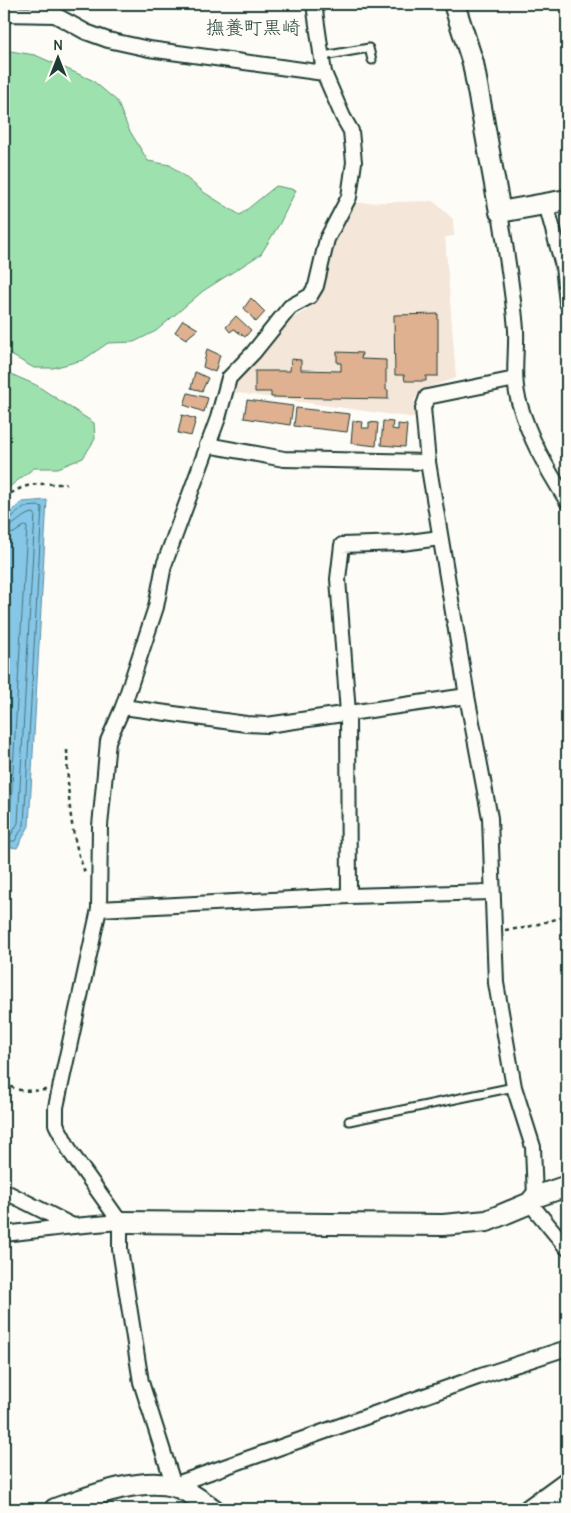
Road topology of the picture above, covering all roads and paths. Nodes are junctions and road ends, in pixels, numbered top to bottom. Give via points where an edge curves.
1 (314, 4) edge
2 (454, 4) edge
3 (54, 9) edge
4 (4, 14) edge
5 (322, 56) junction
6 (372, 60) dead end
7 (324, 73) junction
8 (567, 200) edge
9 (546, 204) junction
10 (500, 212) junction
11 (567, 303) edge
12 (515, 379) junction
13 (207, 445) junction
14 (428, 462) junction
15 (67, 484) dead end
16 (4, 498) edge
17 (567, 501) edge
18 (440, 538) junction
19 (467, 696) junction
20 (123, 707) junction
21 (348, 713) junction
22 (67, 750) dead end
23 (89, 883) dead end
24 (492, 892) junction
25 (349, 896) junction
26 (99, 908) junction
27 (567, 916) edge
28 (494, 931) junction
29 (4, 1082) edge
30 (514, 1087) junction
31 (60, 1090) junction
32 (349, 1121) dead end
33 (567, 1186) edge
34 (4, 1191) edge
35 (532, 1200) junction
36 (120, 1222) junction
37 (73, 1226) junction
38 (4, 1234) edge
39 (567, 1248) edge
40 (567, 1348) edge
41 (567, 1482) edge
42 (174, 1486) junction
43 (567, 1500) edge
44 (55, 1509) edge
45 (214, 1509) edge
46 (530, 1509) edge
47 (555, 1509) edge

1 - 5 street
2 - 10 street via 473,63
3 - 4 street
3 - 7 street via 86,32 108,40 149,49
5 - 6 lane via 369,48
5 - 7 street
7 - 13 street via 351,131 354,162 349,197 327,239 316,286 310,296 290,307 229,378
8 - 9 street
9 - 10 street
9 - 11 street via 563,266
10 - 12 street via 514,299
12 - 14 street via 427,397 423,408
12 - 17 street via 519,401 536,448
13 - 14 street via 284,459
13 - 20 street via 164,565 156,607
14 - 18 street
15 - 16 path via 31,484
18 - 19 street
18 - 21 street via 342,546 338,579
19 - 21 street
19 - 24 street via 490,818
20 - 21 street via 267,725
20 - 26 street via 108,740 100,826
21 - 25 street
22 - 23 path via 72,830
24 - 25 street
24 - 28 street
25 - 26 street
26 - 31 street
27 - 28 path via 524,928
28 - 30 street via 496,983
29 - 31 path via 22,1091
30 - 32 lane
30 - 35 street via 533,1148
31 - 36 street via 56,1124 71,1153
33 - 35 street
34 - 37 street
35 - 36 street via 487,1221 443,1224
35 - 39 street
36 - 37 street
36 - 42 street via 120,1249 141,1382
37 - 38 street
40 - 42 street
41 - 46 street
42 - 44 street via 132,1485
42 - 45 street
43 - 47 highway

